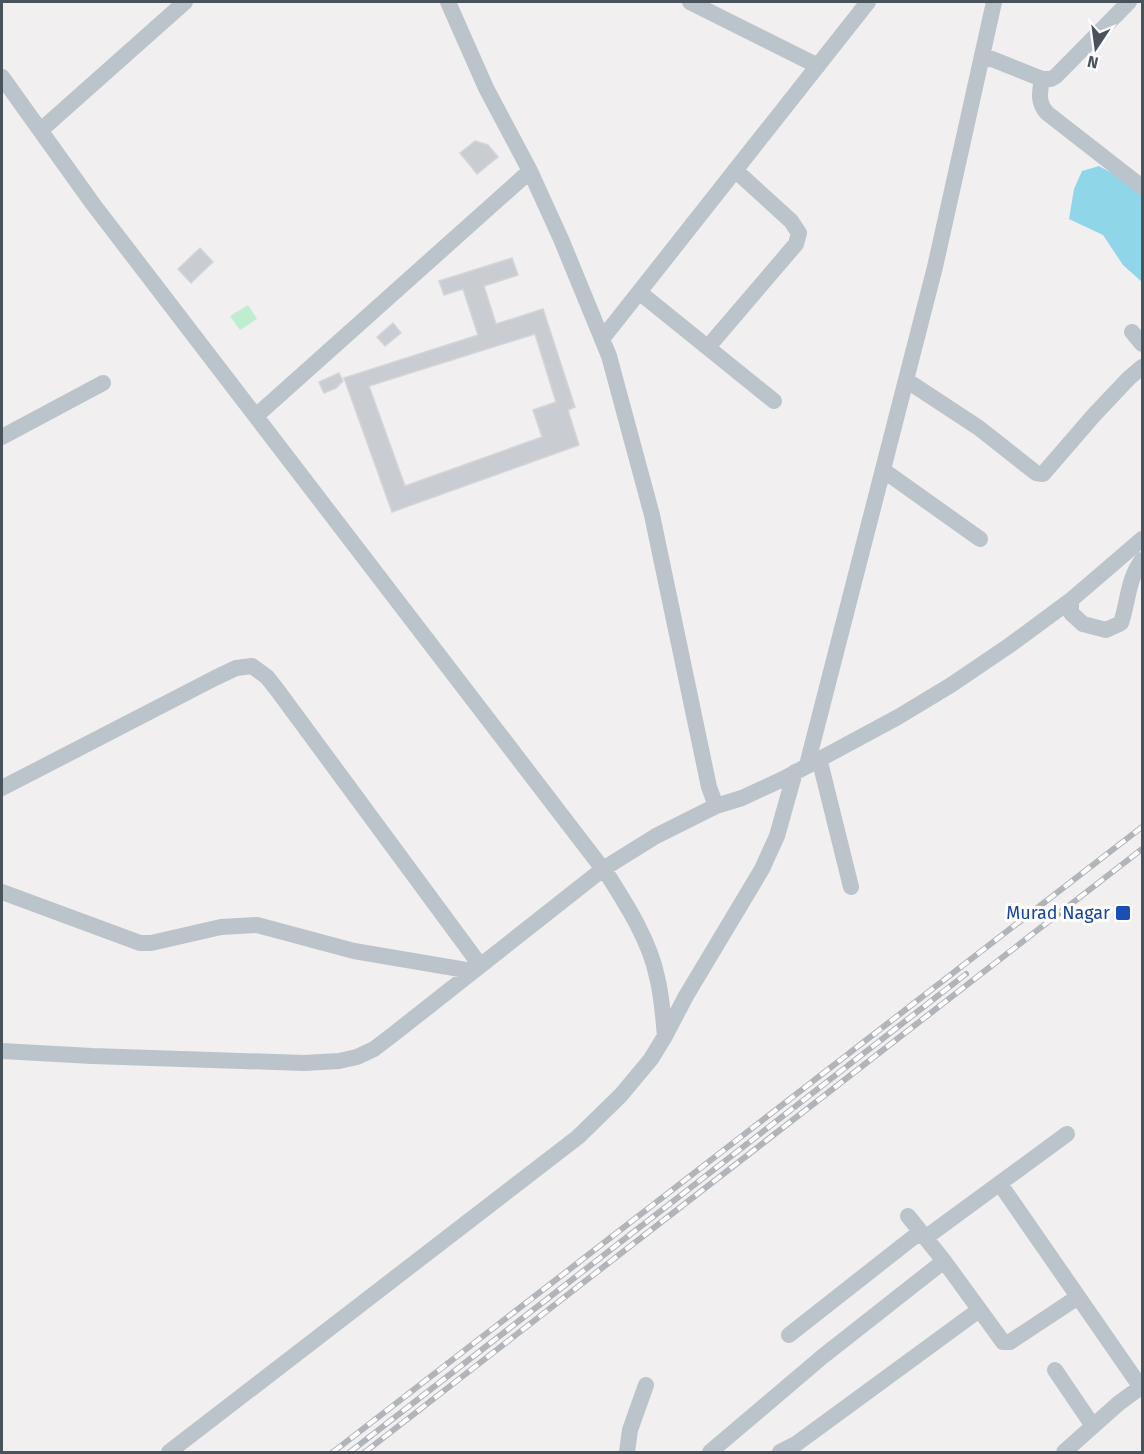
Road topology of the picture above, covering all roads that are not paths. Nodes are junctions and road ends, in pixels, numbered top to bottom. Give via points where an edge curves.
1 (185, 2) edge
2 (448, 2) edge
3 (690, 2) edge
4 (868, 2) edge
5 (994, 2) edge
6 (1129, 2) edge
7 (982, 55) junction
8 (818, 66) junction
9 (2, 77) edge
10 (1042, 79) junction
11 (41, 130) junction
12 (735, 170) junction
13 (530, 171) junction
14 (1143, 187) edge
15 (639, 292) junction
16 (602, 339) junction
17 (708, 347) junction
18 (1143, 367) edge
19 (906, 380) junction
20 (104, 383) dead end
21 (774, 401) dead end
22 (256, 416) junction
23 (2, 437) edge
24 (883, 470) junction
25 (980, 539) dead end
26 (1143, 539) edge
27 (1143, 560) edge
28 (1071, 600) junction
29 (807, 765) junction
30 (2, 788) edge
31 (716, 806) junction
32 (603, 869) junction
33 (851, 887) dead end
34 (2, 892) edge
35 (476, 968) junction
36 (666, 1036) junction
37 (2, 1051) edge
38 (1067, 1134) dead end
39 (1000, 1184) junction
40 (908, 1216) dead end
41 (922, 1235) junction
42 (944, 1262) junction
43 (1078, 1297) junction
44 (979, 1310) junction
45 (789, 1335) dead end
46 (1055, 1370) dead end
47 (646, 1386) dead end
48 (1142, 1388) edge
49 (1093, 1426) junction
50 (791, 1450) edge
51 (169, 1452) edge
52 (627, 1452) edge
53 (710, 1452) edge
54 (1064, 1452) edge

1 - 11 street
2 - 13 street via 486,88
3 - 8 street
4 - 8 street
5 - 7 street
6 - 10 street via 1056,76
7 - 10 street
7 - 19 street
8 - 12 street
9 - 11 street
10 - 14 street via 1042,108
11 - 22 street
12 - 15 street
12 - 17 street via 799,233 796,243
13 - 16 street
13 - 22 street
15 - 16 street
15 - 17 street
16 - 31 street via 652,515
17 - 21 street
18 - 19 street via 1094,415 1043,474 1036,473 979,428
19 - 24 street
20 - 23 street
22 - 32 street
24 - 25 street
24 - 29 street
26 - 28 street
27 - 28 street via 1131,577 1121,623 1106,630 1083,624 1071,613
28 - 29 street via 951,685
29 - 31 street via 742,798
29 - 33 street
29 - 36 street via 762,869
30 - 35 street via 215,678 236,668 252,666 278,691
31 - 32 street via 656,836
32 - 35 street
32 - 36 street via 653,960
34 - 35 street via 140,943 247,925 363,953
35 - 37 street via 374,1049 339,1061 258,1062
36 - 51 street via 621,1095 578,1137
38 - 39 street
39 - 41 street
39 - 43 street
40 - 41 street
41 - 42 street
41 - 45 street
42 - 44 street
42 - 53 street
43 - 44 street via 1006,1343
43 - 48 street
44 - 50 street
46 - 49 street
47 - 52 street via 630,1430
48 - 49 street
49 - 54 street

